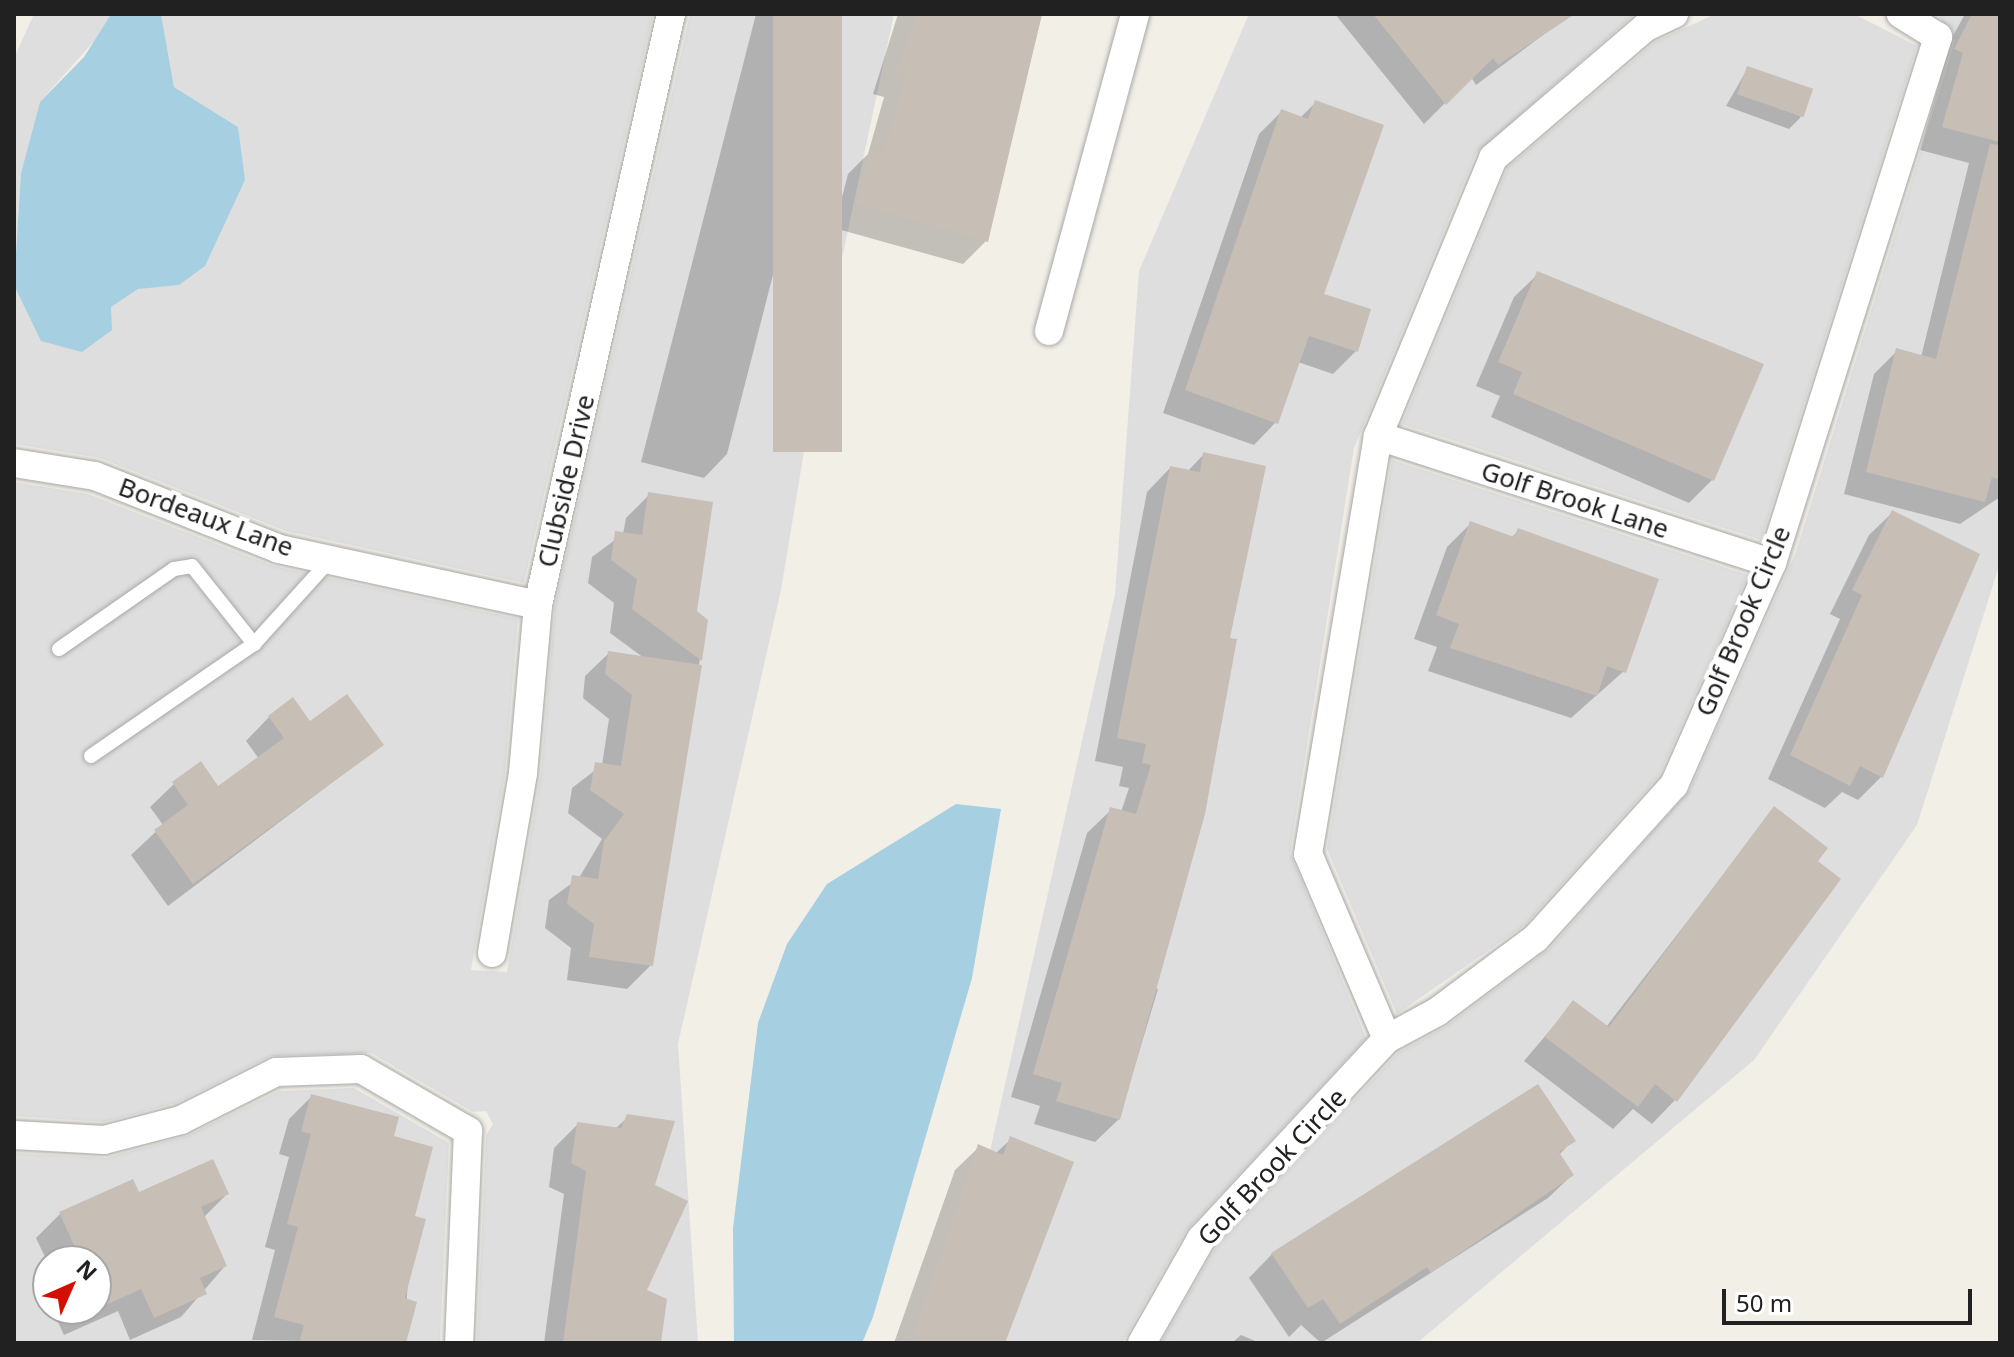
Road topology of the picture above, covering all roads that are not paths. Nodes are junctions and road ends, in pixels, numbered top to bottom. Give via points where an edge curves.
1 (671, 14) edge
2 (1135, 14) edge
3 (1674, 14) edge
4 (1901, 14) edge
5 (1049, 331) dead end
6 (1378, 436) junction
7 (14, 463) edge
8 (331, 560) junction
9 (1772, 563) junction
10 (538, 605) junction
11 (254, 644) junction
12 (59, 649) dead end
13 (91, 756) dead end
14 (492, 953) dead end
15 (1387, 1039) junction
16 (14, 1135) edge
17 (459, 1343) edge
18 (1142, 1343) edge

1 - 10 street, Clubside Drive
2 - 5 street
3 - 6 street via 1646,27 1493,158
4 - 9 street, Golf Brook Circle via 1938,37
6 - 9 street, Golf Brook Lane
6 - 15 street via 1308,854
7 - 8 street, Bordeaux Lane via 95,476 279,549
8 - 10 street, Bordeaux Lane
8 - 11 lane
9 - 15 street, Golf Brook Circle via 1674,785 1536,938 1437,1012
10 - 14 street, Clubside Drive via 523,773
11 - 12 lane via 192,566 174,569
11 - 13 lane
15 - 18 street, Golf Brook Circle via 1201,1239
16 - 17 street via 104,1140 181,1120 276,1072 361,1069 468,1131

